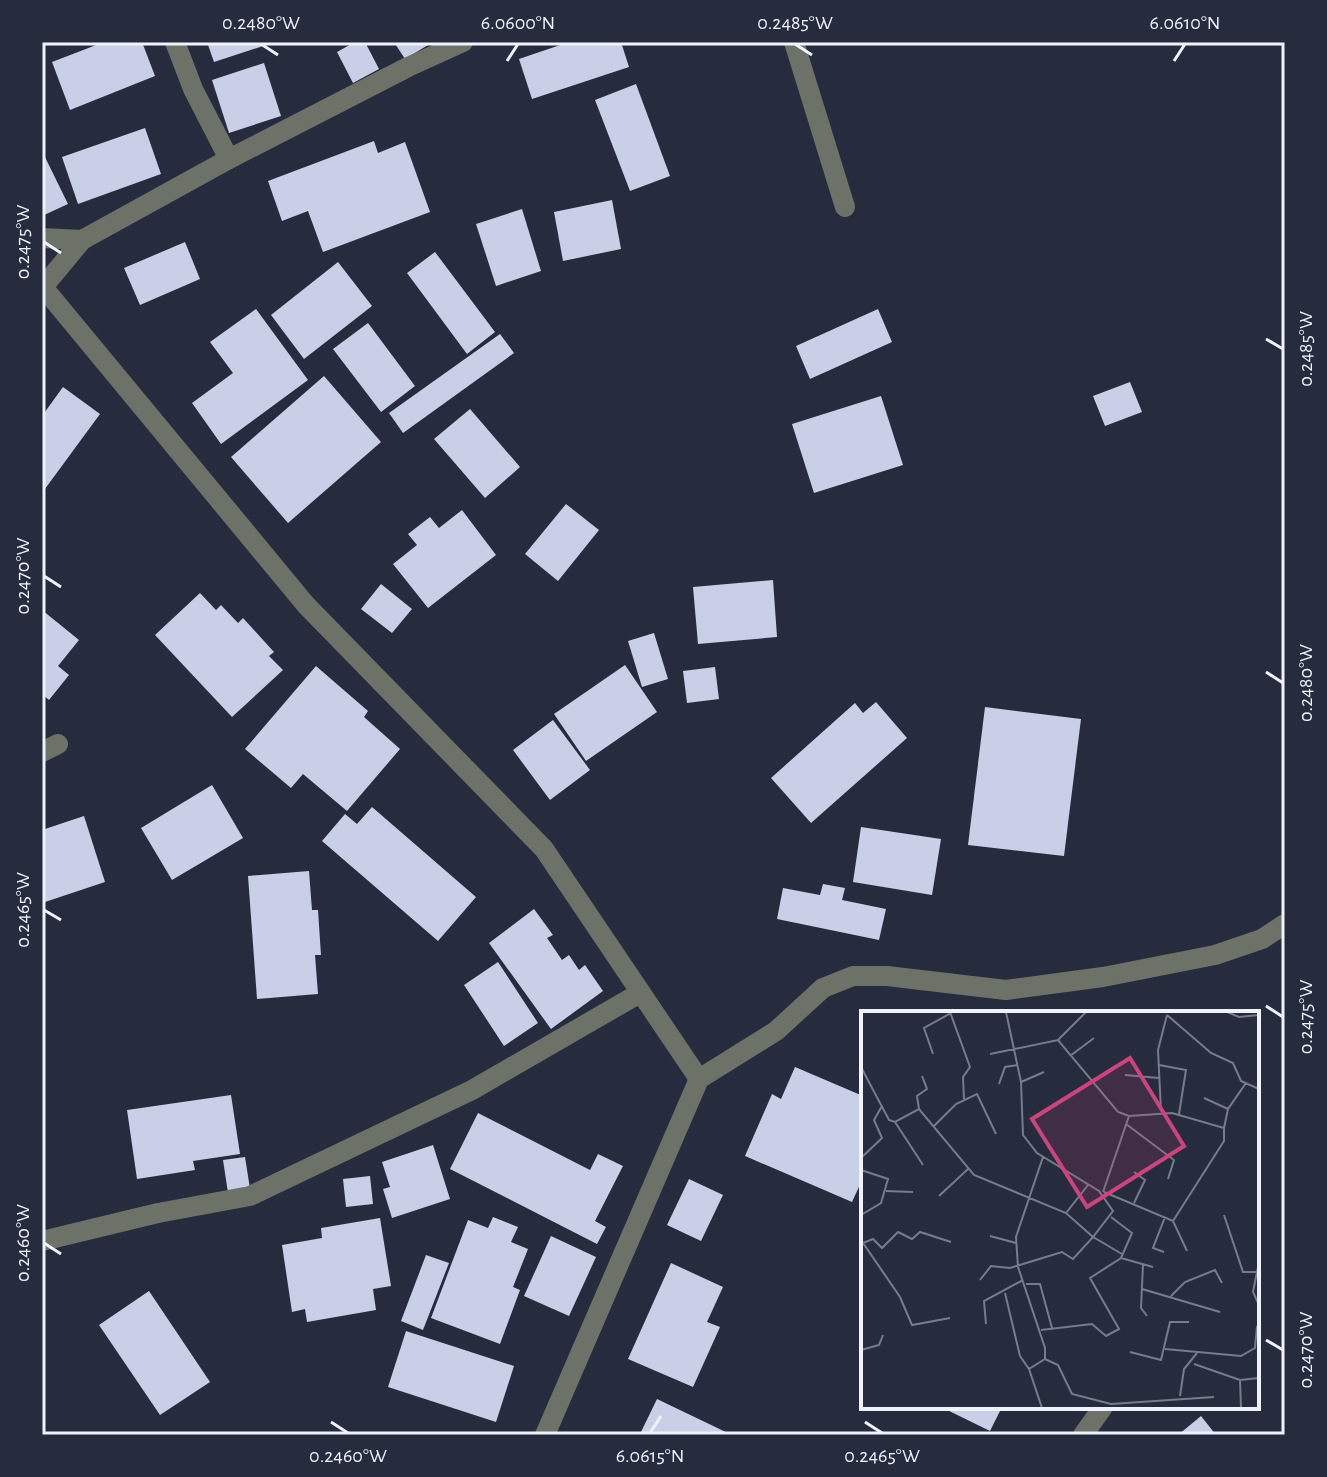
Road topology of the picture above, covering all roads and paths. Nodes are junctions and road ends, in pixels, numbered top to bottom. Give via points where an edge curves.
1 (175, 42) edge
2 (463, 42) edge
3 (794, 42) edge
4 (229, 159) junction
5 (845, 207) dead end
6 (42, 238) edge
7 (82, 240) junction
8 (43, 288) edge
9 (1285, 924) edge
10 (640, 993) junction
11 (699, 1079) junction
12 (42, 1241) edge
13 (1102, 1409) edge
14 (545, 1435) edge
15 (1083, 1435) edge

1 - 4 street
2 - 4 street
3 - 5 street
4 - 7 street
6 - 7 street
7 - 8 street
8 - 10 street via 306,605 544,849
9 - 11 street via 1262,939 1215,955 1006,990 853,976 823,988 776,1031
10 - 11 street
10 - 12 street via 472,1090 250,1196
11 - 14 street
13 - 15 street

